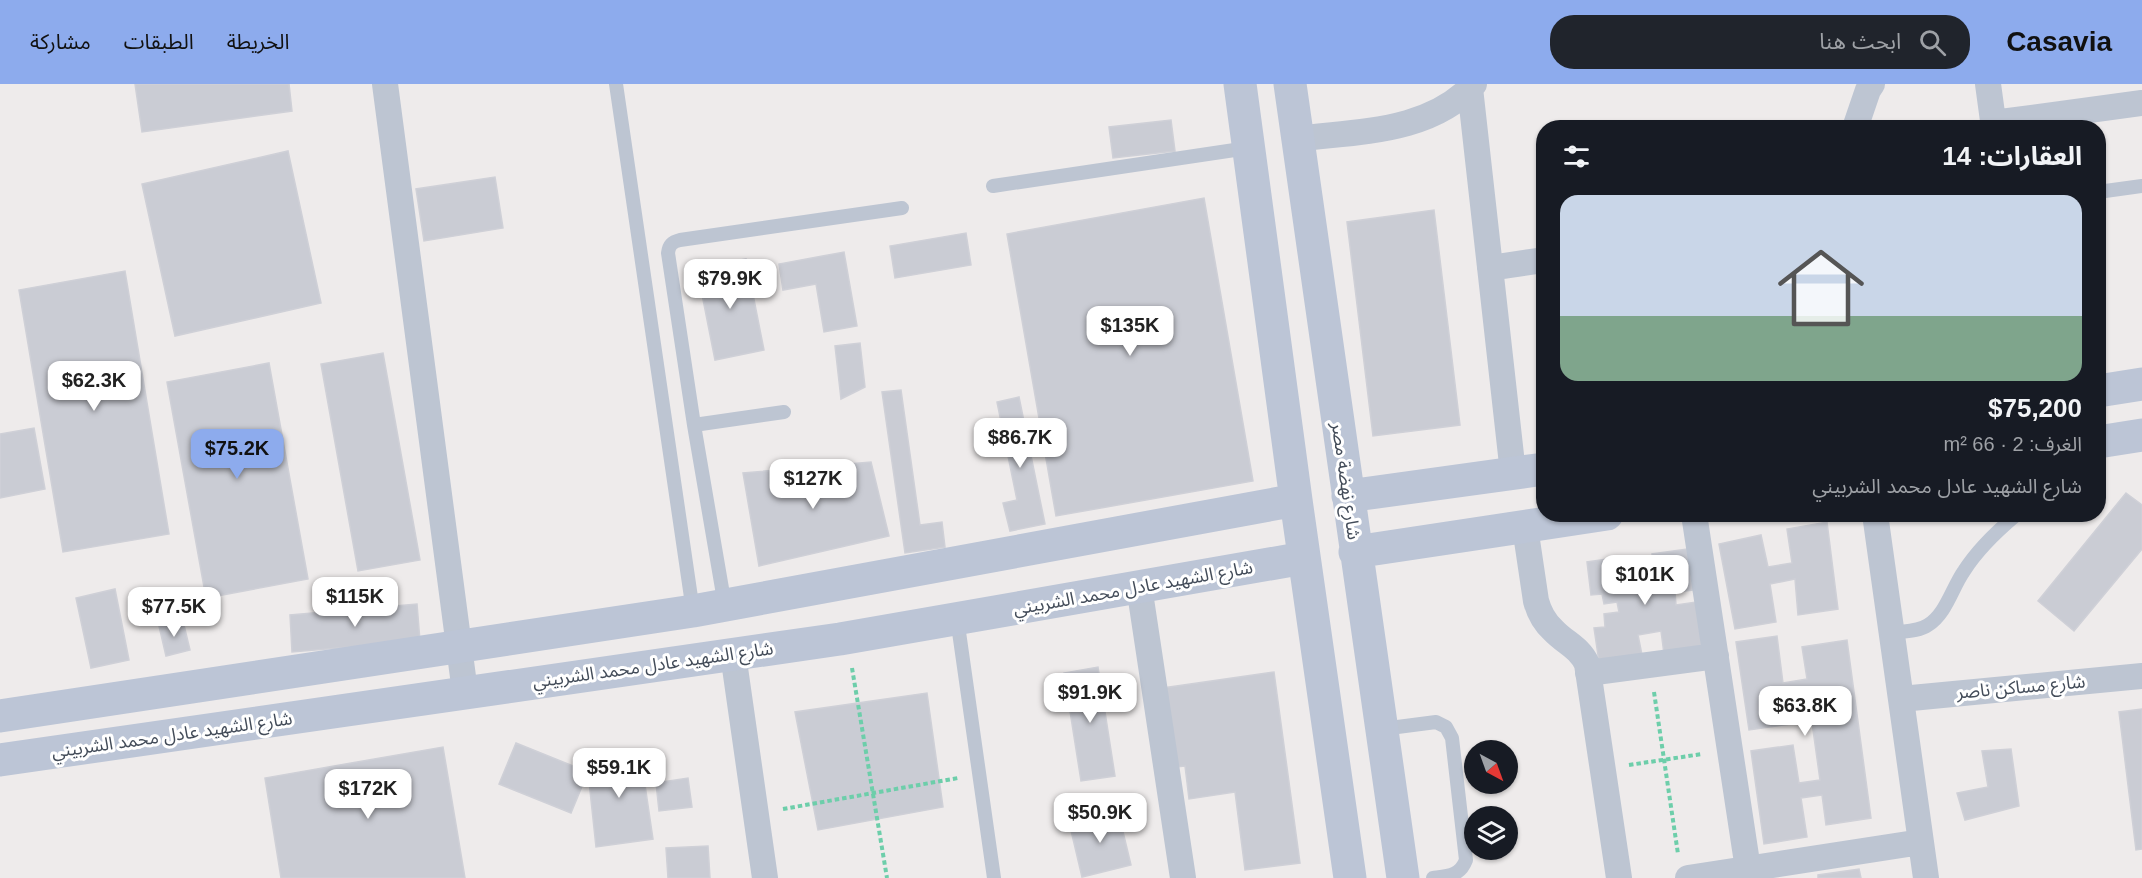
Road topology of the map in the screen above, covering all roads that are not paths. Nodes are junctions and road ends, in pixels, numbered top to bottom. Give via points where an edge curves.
1 (385, 84) edge
2 (616, 84) edge
3 (1240, 84) edge
4 (1290, 84) edge
5 (1988, 84) edge
6 (1472, 86) edge
7 (1869, 86) edge
8 (2142, 103) edge
9 (1858, 120) edge
10 (1993, 120) edge
11 (2028, 120) edge
12 (1297, 139) junction
13 (1248, 148) junction
14 (993, 186) dead end
15 (2142, 186) edge
16 (2106, 191) edge
17 (902, 208) dead end
18 (1536, 261) edge
19 (1490, 268) junction
20 (2142, 384) edge
21 (2106, 389) edge
22 (784, 412) dead end
23 (694, 425) junction
24 (2142, 435) edge
25 (2106, 441) edge
26 (1528, 471) edge
27 (1348, 496) junction
28 (1296, 500) junction
29 (1557, 522) edge
30 (1695, 522) edge
31 (1876, 522) edge
32 (2008, 522) edge
33 (1525, 527) junction
34 (1355, 552) junction
35 (1304, 558) junction
36 (1139, 586) junction
37 (725, 606) junction
38 (693, 612) junction
39 (957, 618) junction
40 (1892, 633) junction
41 (459, 647) junction
42 (733, 654) junction
43 (1716, 656) junction
44 (698, 659) junction
45 (1588, 674) junction
46 (2142, 676) edge
47 (465, 692) junction
48 (1901, 699) junction
49 (0, 716) edge
50 (1382, 729) junction
51 (0, 760) edge
52 (1921, 842) junction
53 (1748, 869) junction
54 (765, 878) edge
55 (994, 878) edge
56 (1183, 878) edge
57 (1350, 878) edge
58 (1403, 878) edge
59 (1433, 878) edge
60 (1619, 878) edge
61 (1688, 878) edge
62 (1926, 878) edge

1 - 41 street
2 - 38 lane
3 - 13 street
4 - 12 street, شارع نهضة مصر
5 - 10 street
6 - 12 street via 1436,112 1408,123
6 - 19 street
7 - 9 street
8 - 11 street
12 - 27 street, شارع نهضة مصر
13 - 14 lane
13 - 28 street
15 - 16 lane
17 - 23 lane via 680,240 669,247
18 - 19 street
19 - 26 street
20 - 21 street
22 - 23 lane
23 - 37 lane
24 - 25 street
26 - 27 street
27 - 34 street, شارع نهضة مصر
28 - 35 street
28 - 37 street
29 - 33 street
30 - 43 street
31 - 40 street
32 - 40 lane via 1975,556 1936,619 1922,629
33 - 34 street
33 - 45 street via 1539,612 1552,630 1578,649
34 - 50 street, شارع نهضة مصر
35 - 36 street, شارع الشهيد عادل محمد الشربيني
35 - 57 street
36 - 39 street, شارع الشهيد عادل محمد الشربيني
36 - 56 street
37 - 38 street
38 - 41 street
38 - 44 street
39 - 42 street, شارع الشهيد عادل محمد الشربيني
39 - 55 lane
40 - 48 street
41 - 47 street
41 - 49 street
42 - 44 street, شارع الشهيد عادل محمد الشربيني
42 - 54 street
43 - 45 street
43 - 53 street
44 - 47 street, شارع الشهيد عادل محمد الشربيني
45 - 60 street
46 - 48 street, شارع مساكن ناصر
47 - 51 street, شارع الشهيد عادل محمد الشربيني
48 - 52 street
50 - 58 street, شارع نهضة مصر
50 - 59 lane via 1436,722 1446,727 1452,738 1466,860 1456,874
52 - 53 street
52 - 62 street
53 - 61 street

